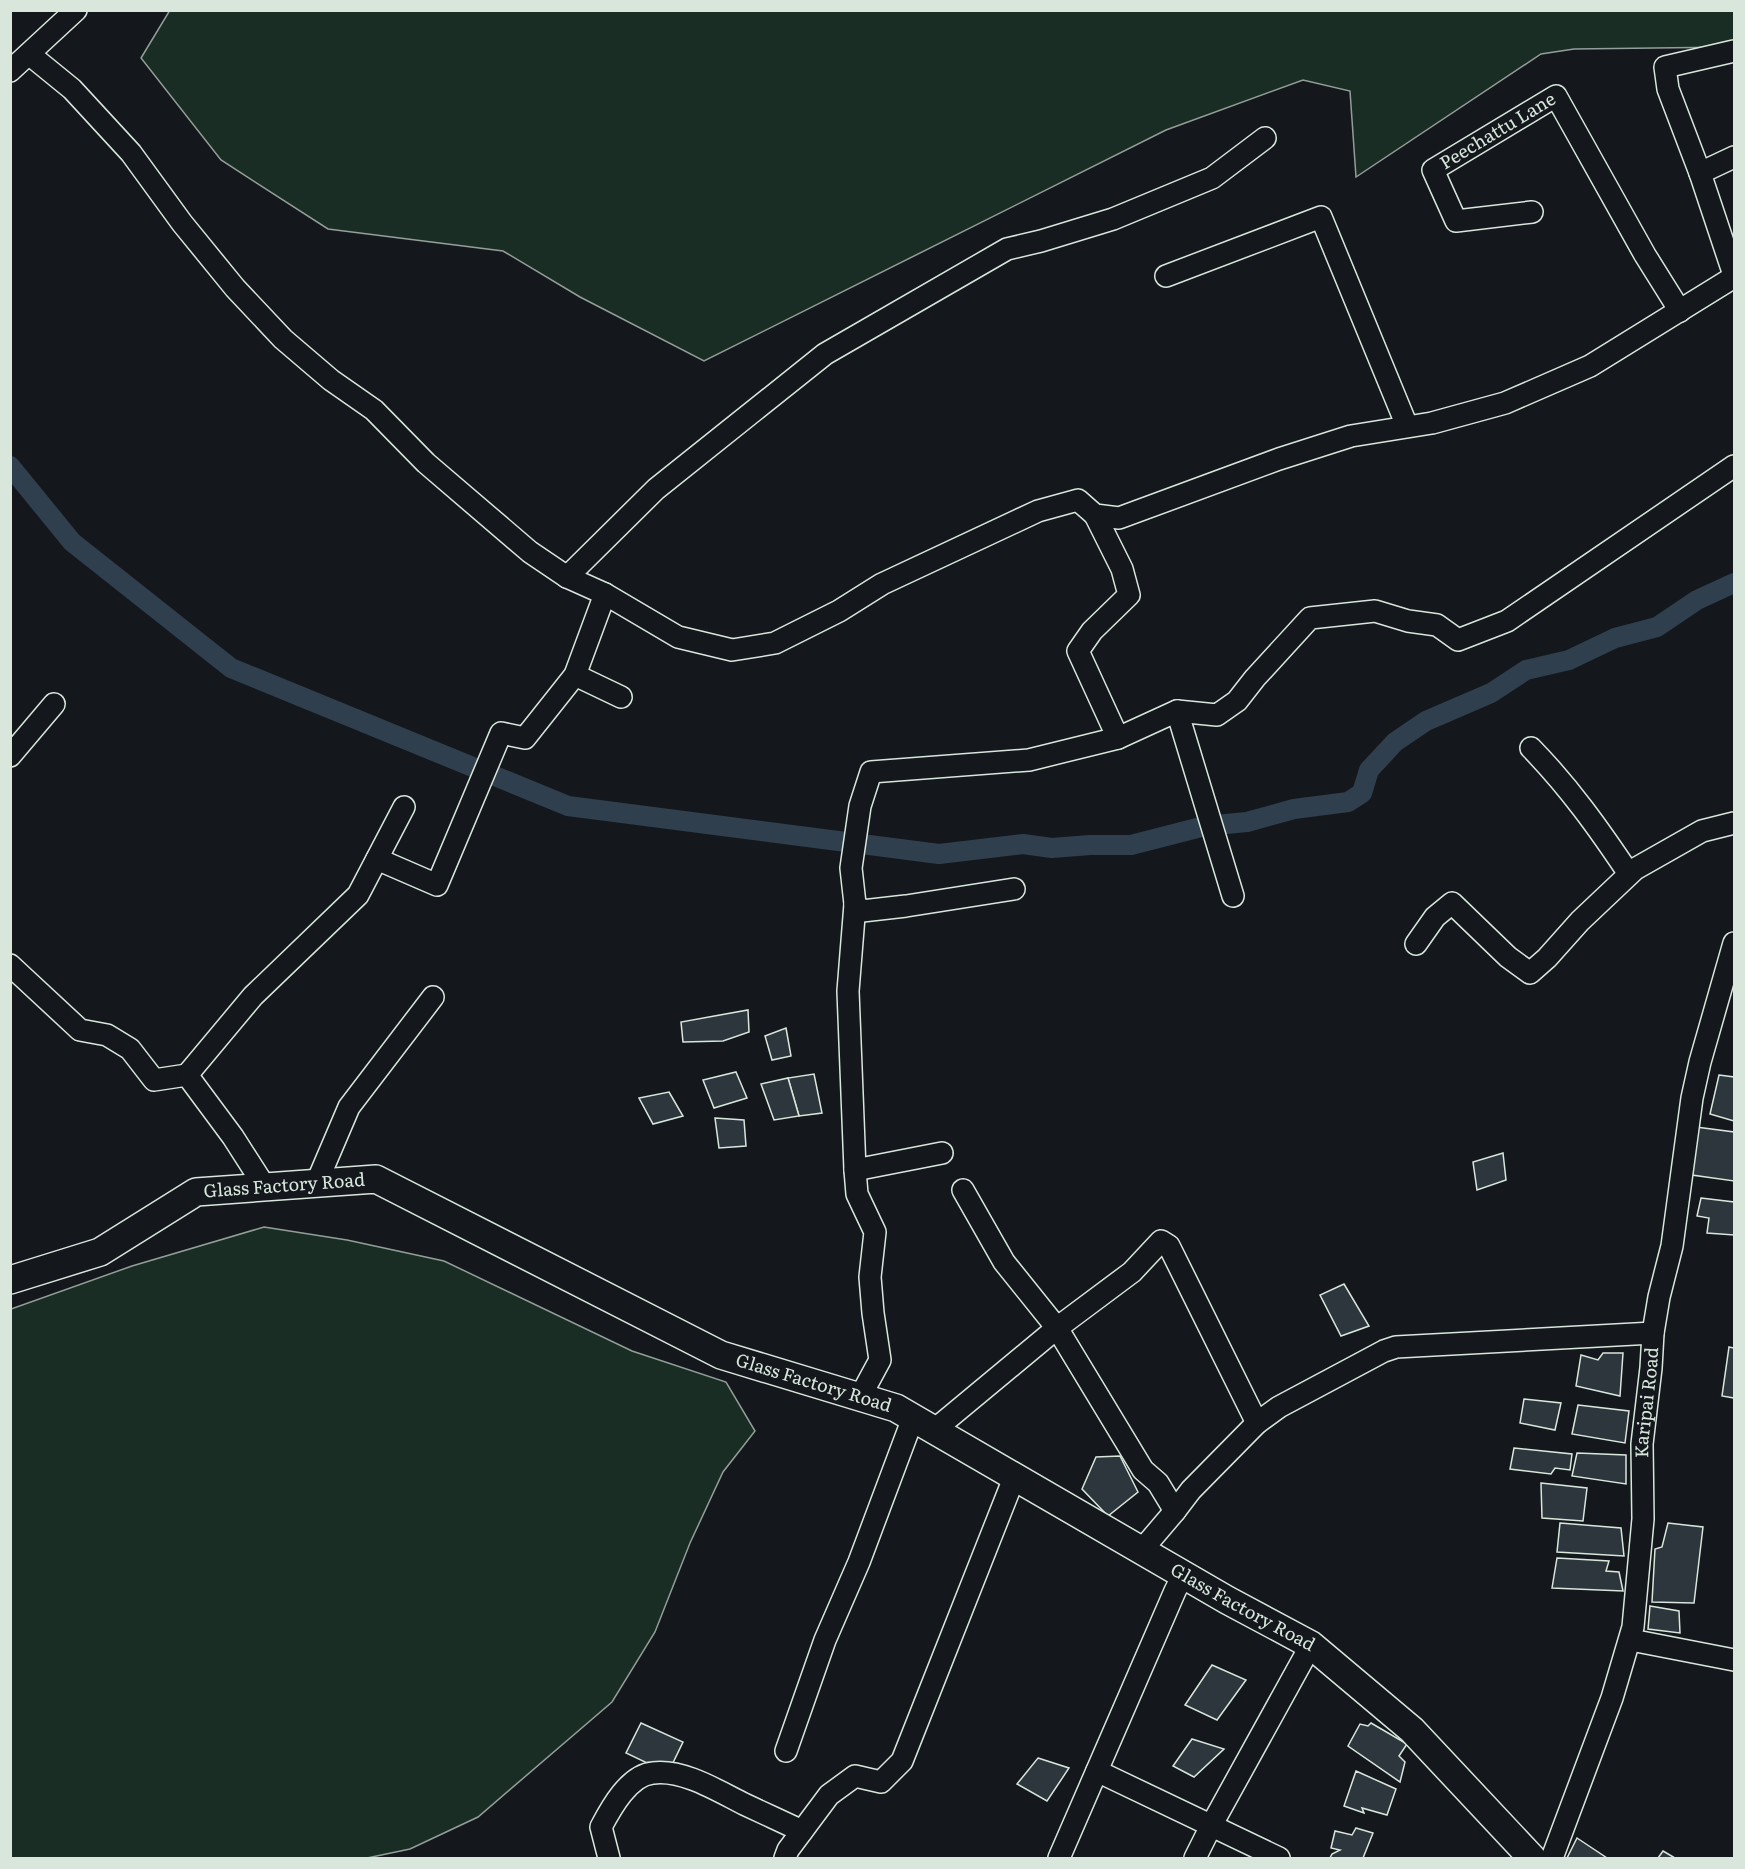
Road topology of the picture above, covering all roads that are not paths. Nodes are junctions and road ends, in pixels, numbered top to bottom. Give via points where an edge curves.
1 (76, 10) edge
2 (1734, 51) edge
3 (29, 54) junction
4 (10, 71) edge
5 (1265, 138) dead end
6 (1734, 156) edge
7 (1700, 173) junction
8 (1532, 212) dead end
9 (1166, 276) dead end
10 (1734, 276) edge
11 (1680, 311) junction
12 (1407, 426) junction
13 (1734, 466) edge
14 (1095, 515) junction
15 (567, 577) junction
16 (605, 594) junction
17 (574, 675) junction
18 (621, 697) dead end
19 (54, 704) dead end
20 (1177, 711) junction
21 (1118, 738) junction
22 (1531, 748) dead end
23 (10, 756) edge
24 (404, 807) dead end
25 (1734, 823) edge
26 (377, 859) junction
27 (1629, 874) junction
28 (1014, 889) dead end
29 (1233, 896) dead end
30 (855, 904) junction
31 (1734, 943) edge
32 (1416, 944) dead end
33 (10, 965) edge
34 (433, 997) dead end
35 (187, 1075) junction
36 (942, 1152) dead end
37 (855, 1170) junction
38 (317, 1182) junction
39 (266, 1187) junction
40 (963, 1190) dead end
41 (10, 1280) edge
42 (1057, 1328) junction
43 (1653, 1333) junction
44 (860, 1397) junction
45 (1257, 1423) junction
46 (923, 1425) junction
47 (1014, 1478) junction
48 (1175, 1510) junction
49 (1141, 1551) junction
50 (1183, 1575) junction
51 (1631, 1640) junction
52 (1311, 1645) junction
53 (1734, 1660) edge
54 (786, 1751) dead end
55 (1097, 1771) junction
56 (1211, 1826) junction
57 (802, 1831) junction
58 (609, 1858) edge
59 (785, 1858) edge
60 (1059, 1858) edge
61 (1195, 1858) edge
62 (1279, 1858) edge
63 (1532, 1858) edge
64 (1552, 1858) edge

1 - 3 street
2 - 7 street via 1665,67 1668,89
3 - 4 street
3 - 15 street via 72,89 131,153 189,232 283,339 374,410 426,463 531,552
5 - 15 street via 1212,178 1113,219 1007,249 825,354 656,489
6 - 7 street
7 - 10 street
8 - 11 street, Peechattu Lane via 1456,221 1433,170 1556,96
9 - 12 street via 1321,217
10 - 11 street
11 - 12 street via 1590,366 1505,403
12 - 14 street via 1351,436 1119,518
13 - 20 street via 1507,621 1458,640 1437,625 1375,611 1310,618 1237,701 1217,715
14 - 16 street via 1078,500 1038,511 882,584 775,643 764,645 732,650 678,637
14 - 21 street via 1122,569 1129,595 1092,631 1078,651
15 - 16 street
16 - 17 street
17 - 18 street
17 - 26 street via 525,738 501,733 437,885
19 - 23 street
20 - 21 street
20 - 29 street
21 - 30 street via 1029,760 871,772 860,806 851,868
22 - 27 street via 1593,820
24 - 26 street
25 - 27 street via 1701,831
26 - 35 street via 358,895 253,996
27 - 32 street via 1530,973 1452,903 1435,917
28 - 30 street via 862,911
30 - 37 street via 848,991
31 - 43 street, Karipai Road via 1692,1098 1672,1246
33 - 35 street via 80,1030 107,1035 130,1049 154,1080
34 - 38 street via 349,1107
35 - 39 street
36 - 37 street
37 - 44 street via 857,1194 875,1232 870,1277 880,1360
38 - 39 main road, Glass Factory Road
38 - 44 main road, Glass Factory Road via 376,1179 721,1355
39 - 41 main road, Glass Factory Road via 196,1192 100,1252
40 - 42 street via 1004,1262
42 - 45 street via 1132,1272 1161,1241 1169,1246
42 - 46 street
42 - 48 street via 1143,1470 1158,1483
43 - 45 street via 1396,1347 1280,1407
43 - 51 street, Karipai Road via 1642,1444 1643,1519
44 - 46 main road, Glass Factory Road via 896,1408
45 - 48 street
46 - 47 main road, Glass Factory Road
46 - 54 street via 825,1640
47 - 49 main road, Glass Factory Road
47 - 57 street via 902,1761 881,1782 855,1776 829,1795
48 - 49 street
49 - 50 main road, Glass Factory Road
50 - 52 main road, Glass Factory Road
50 - 55 street
51 - 53 street
51 - 64 street, Karipai Road
52 - 56 street
52 - 63 main road, Glass Factory Road via 1412,1730
55 - 56 street
55 - 60 street
56 - 61 street
56 - 62 street
57 - 58 street via 698,1781 652,1772 632,1783 613,1804 601,1827
57 - 59 street

